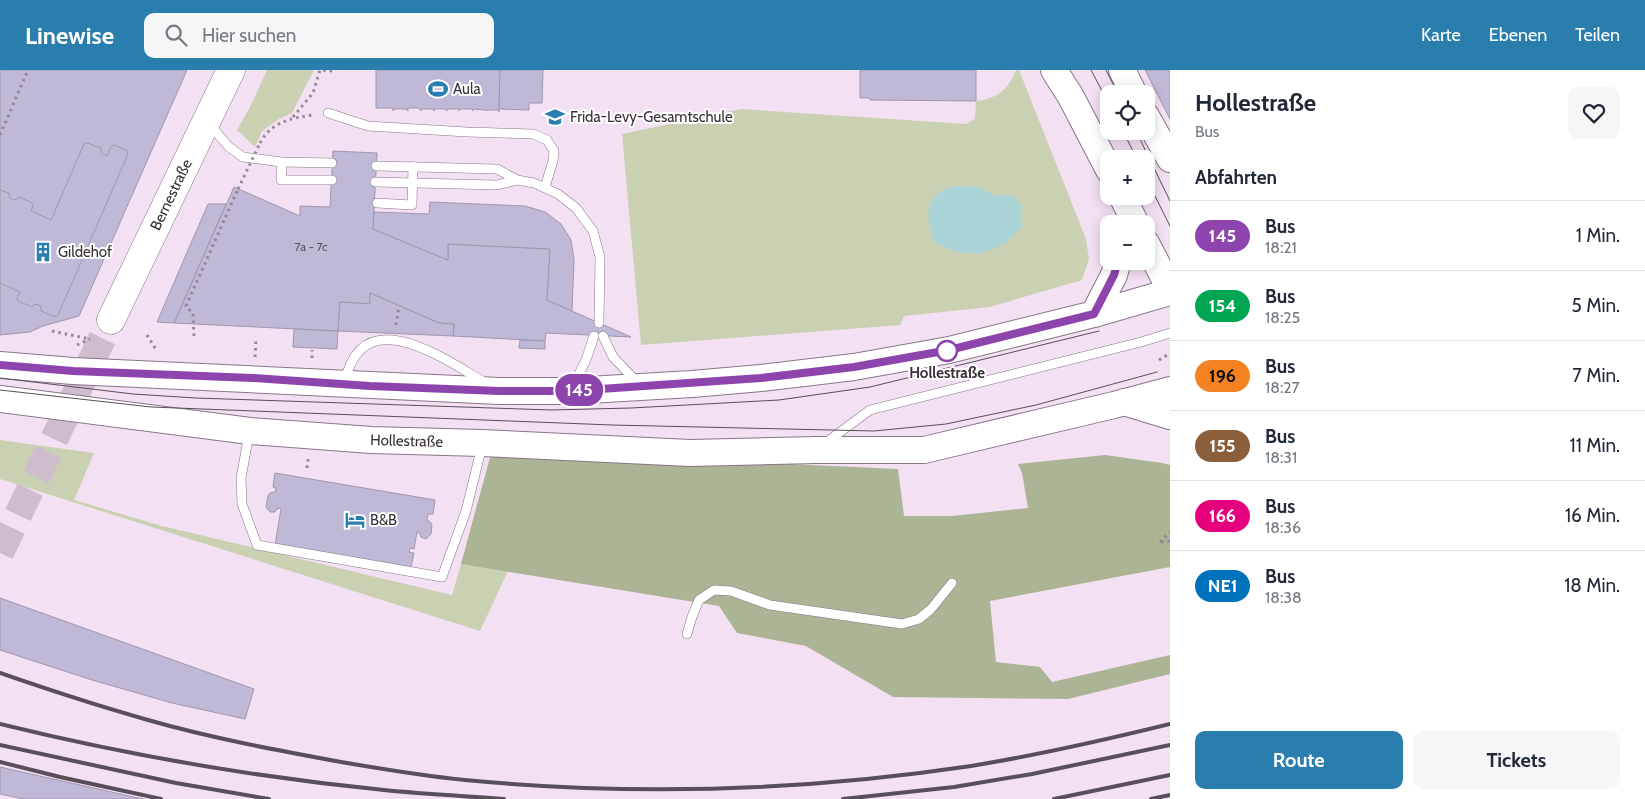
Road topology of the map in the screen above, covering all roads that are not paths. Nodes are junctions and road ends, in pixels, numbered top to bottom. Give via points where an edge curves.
1 (231, 70) edge
2 (1054, 70) edge
3 (1122, 70) edge
4 (1130, 85) edge
5 (328, 113) road end
6 (206, 120) junction
7 (1155, 132) edge
8 (1100, 153) edge
9 (1170, 159) edge
10 (282, 162) junction
11 (332, 163) dead end
12 (376, 166) dead end
13 (413, 166) junction
14 (332, 180) dead end
15 (517, 180) junction
16 (375, 182) dead end
17 (413, 183) junction
18 (545, 187) junction
19 (377, 203) dead end
20 (1155, 261) edge
21 (1115, 270) edge
22 (1170, 290) edge
23 (1094, 314) junction
24 (111, 320) tunnel mouth
25 (599, 323) dead end
26 (1170, 333) edge
27 (0, 365) edge
28 (345, 384) junction
29 (641, 386) junction
30 (1170, 390) edge
31 (499, 391) junction
32 (571, 391) junction
33 (0, 399) edge
34 (1123, 402) junction
35 (1170, 416) edge
36 (250, 431) junction
37 (482, 443) junction
38 (816, 450) junction
39 (952, 583) dead end
40 (687, 634) dead end

1 - 6 main road, Bernestraße
2 - 8 main road
3 - 4 main road
5 - 18 lane via 368,126 533,134 547,140 554,151
6 - 10 lane via 229,147 243,157
6 - 24 main road, Bernestraße
7 - 9 main road
10 - 11 lane
10 - 14 lane via 281,180
12 - 13 lane
13 - 15 lane via 497,169
13 - 17 lane
15 - 17 lane via 497,185
15 - 18 lane
16 - 17 lane
17 - 19 lane via 412,205
18 - 25 lane via 576,208 593,231 600,257
20 - 22 main road
21 - 23 main road
22 - 23 main road
23 - 29 main road via 949,350 854,367 761,378
26 - 38 lane via 870,410
27 - 28 main road
28 - 31 main road
28 - 31 lane via 348,367 358,352 370,343 394,339 439,356
29 - 32 main road
29 - 32 lane via 613,357 599,336
30 - 34 main road, Hollestraße
31 - 32 main road
33 - 36 main road, Hollestraße
34 - 35 main road
34 - 38 main road, Hollestraße via 924,450
36 - 37 main road, Hollestraße via 371,440
36 - 37 lane via 241,478 242,504 257,545 442,577 466,511
37 - 38 main road, Hollestraße via 690,453
39 - 40 lane via 919,619 902,624 770,605 731,591 714,590 699,600

